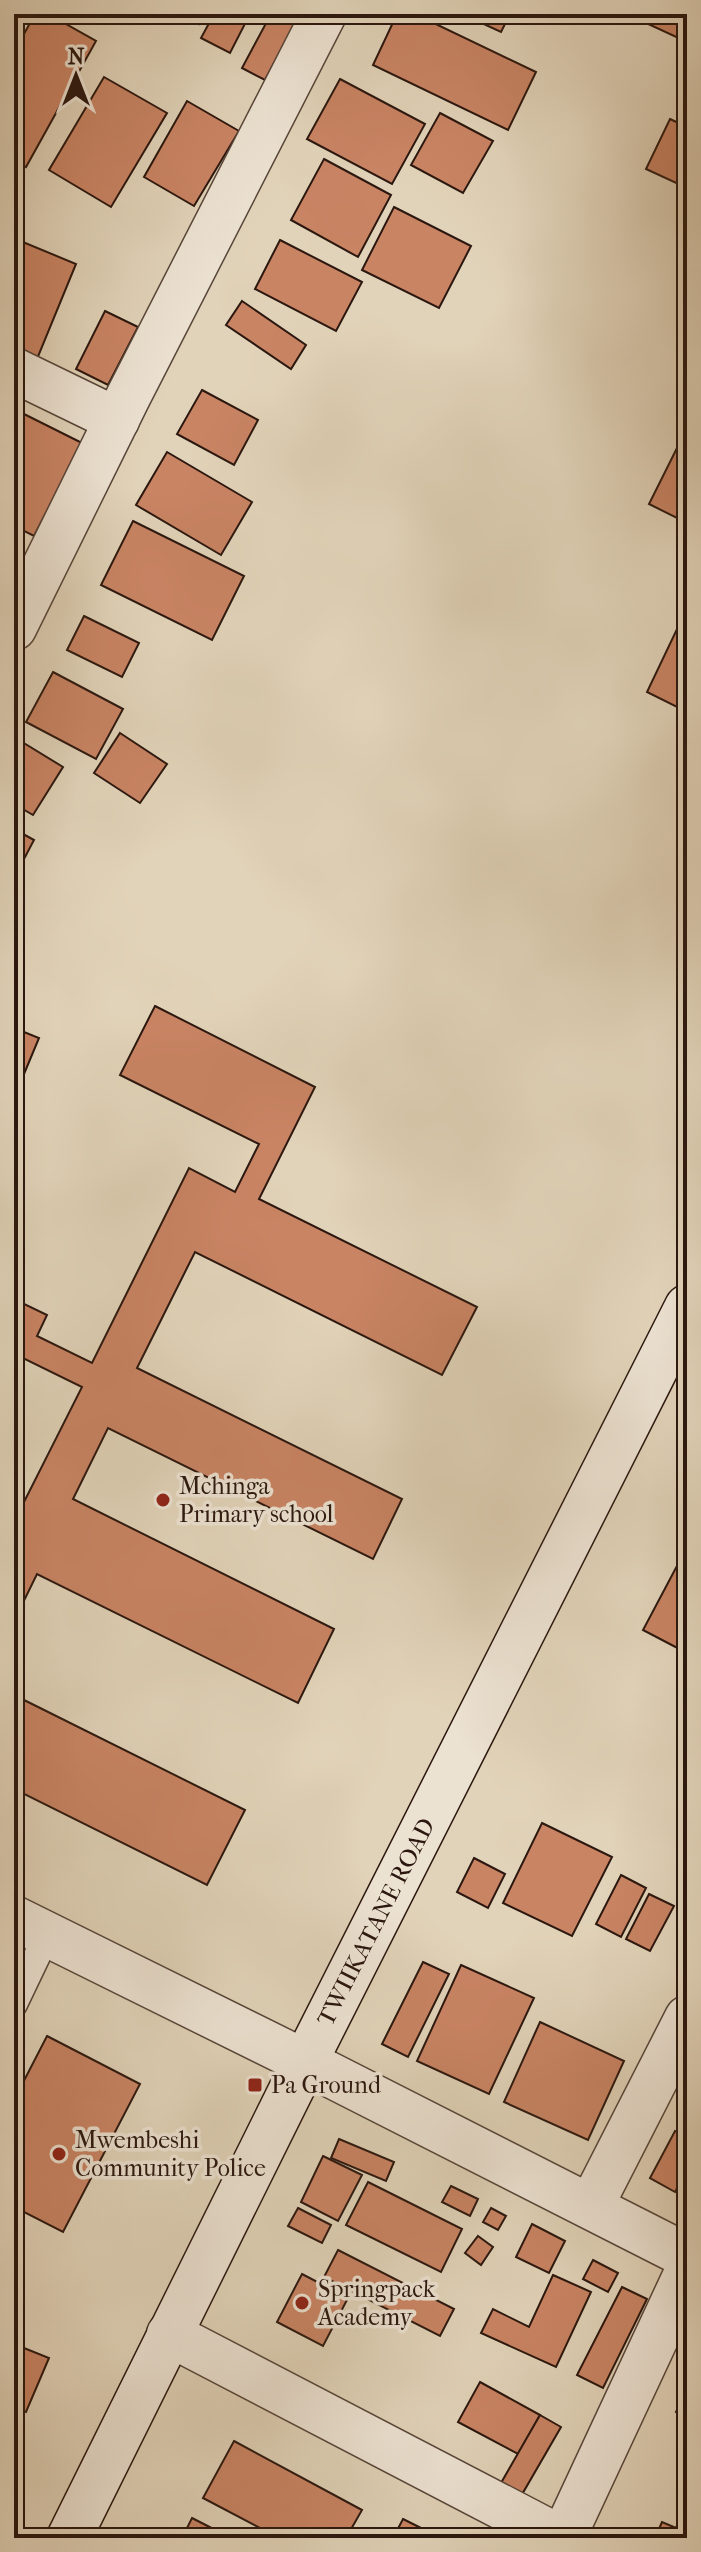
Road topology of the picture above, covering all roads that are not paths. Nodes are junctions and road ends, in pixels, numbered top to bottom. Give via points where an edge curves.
1 (324, 14) edge
2 (14, 370) edge
3 (117, 420) junction
4 (14, 628) edge
5 (687, 1307) edge
6 (30, 1927) edge
7 (14, 2004) edge
8 (687, 2018) edge
9 (305, 2062) junction
10 (591, 2206) junction
11 (687, 2256) edge
12 (687, 2272) edge
13 (169, 2334) junction
14 (69, 2538) edge
15 (562, 2538) edge

1 - 3 street
2 - 3 street
3 - 4 street
5 - 9 street, TWIIKATANE ROAD
6 - 7 lane
6 - 9 street
8 - 10 street
9 - 10 street
9 - 13 street, TWIIKATANE ROAD
10 - 11 street
12 - 15 street
13 - 14 street, TWIIKATANE ROAD
13 - 15 street

